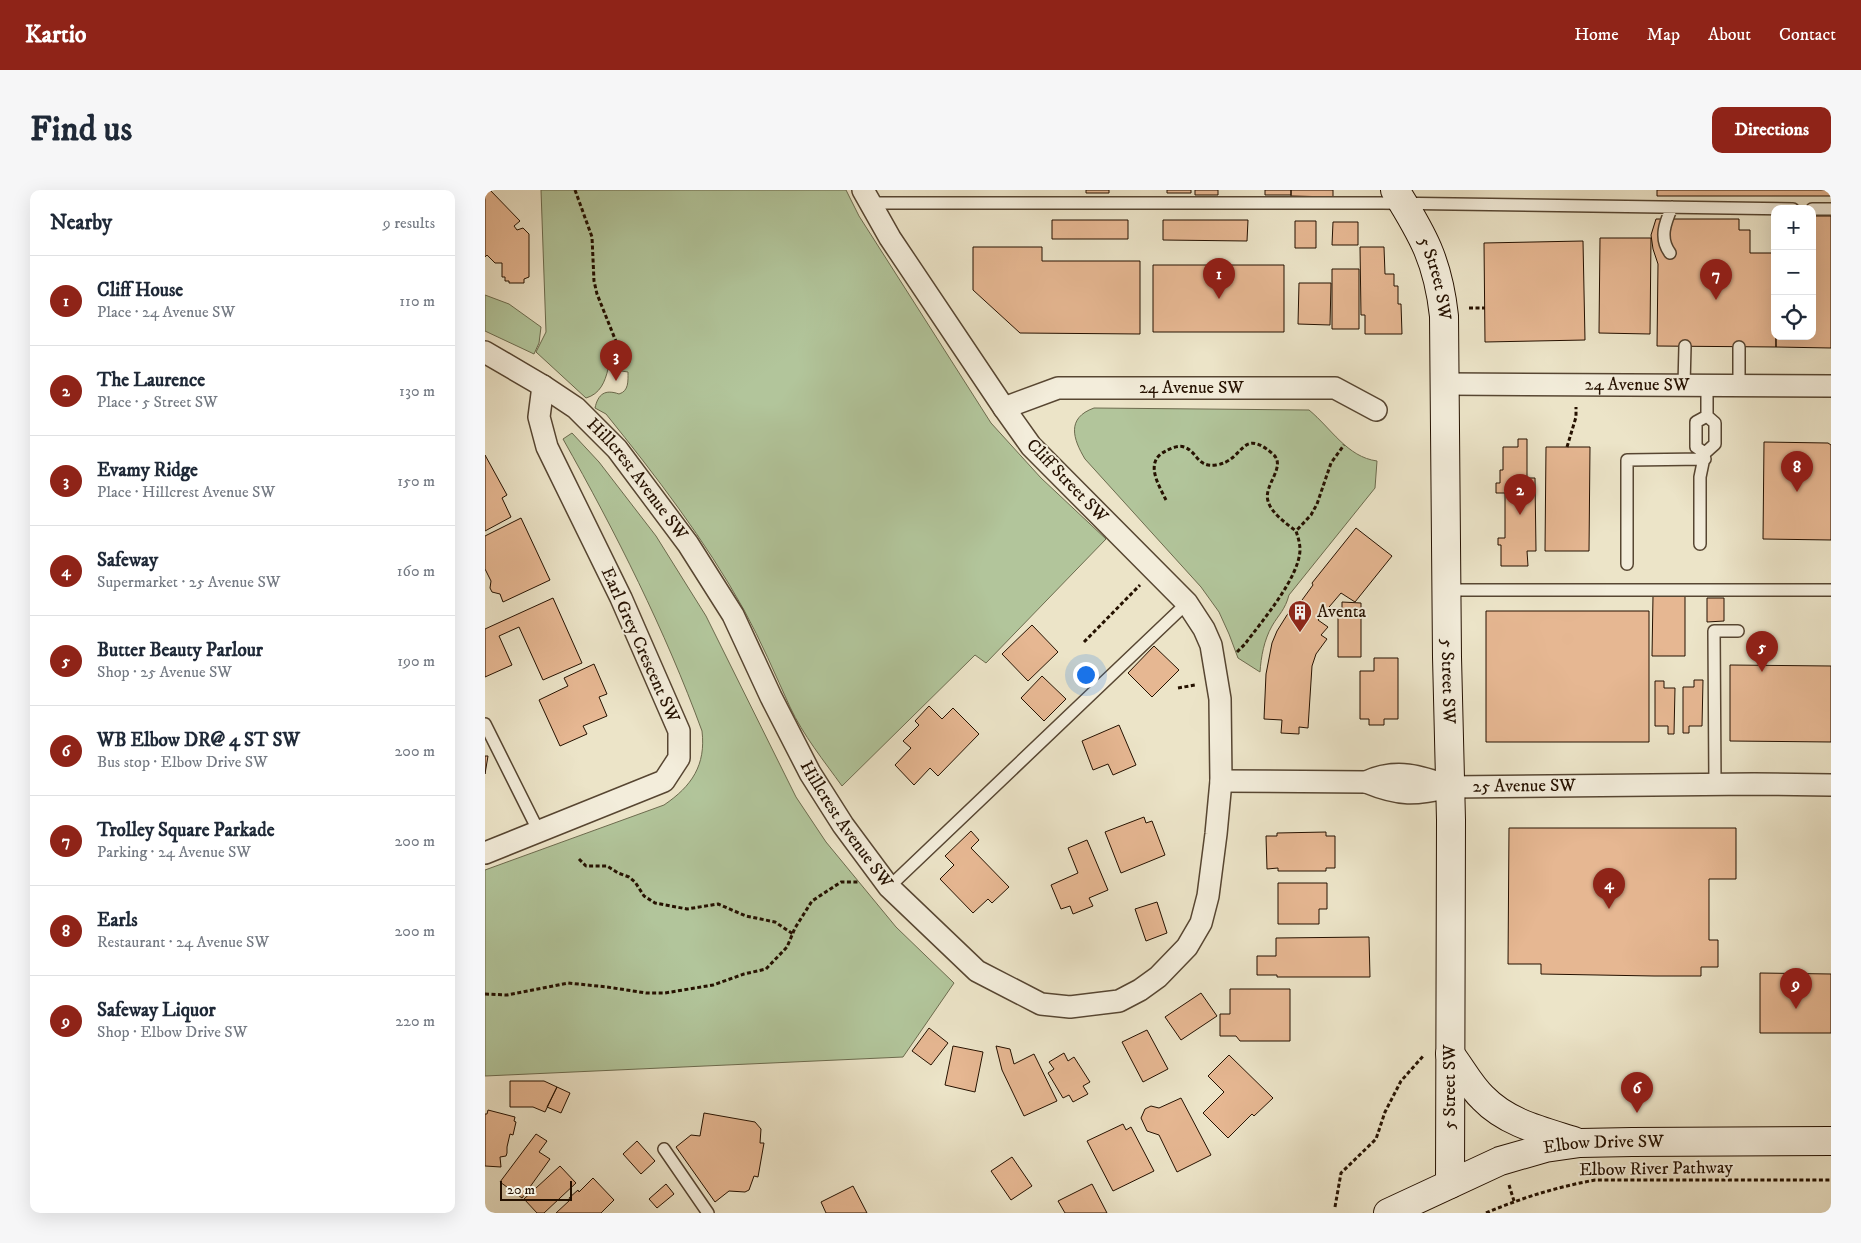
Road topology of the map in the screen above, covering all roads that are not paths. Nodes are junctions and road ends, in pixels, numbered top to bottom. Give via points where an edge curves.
1 (866, 197) edge
2 (1399, 197) edge
3 (1672, 207) junction
4 (1771, 209) edge
5 (1816, 209) edge
6 (1831, 209) edge
7 (1670, 253) dead end
8 (1685, 346) dead end
9 (1739, 346) dead end
10 (485, 352) edge
11 (1445, 384) junction
12 (1684, 385) junction
13 (1707, 385) junction
14 (543, 386) junction
15 (1739, 386) junction
16 (1831, 386) edge
17 (1004, 408) junction
18 (1377, 410) dead end
19 (1707, 416) junction
20 (1705, 456) junction
21 (1700, 544) dead end
22 (1627, 564) dead end
23 (1446, 590) junction
24 (1831, 590) edge
25 (1187, 603) junction
26 (1738, 631) dead end
27 (485, 724) edge
28 (1221, 781) junction
29 (1715, 784) junction
30 (1831, 785) edge
31 (1450, 786) junction
32 (539, 832) junction
33 (485, 853) edge
34 (889, 887) junction
35 (1439, 1052) junction
36 (1831, 1141) edge
37 (1580, 1143) junction
38 (664, 1149) dead end
39 (1450, 1184) junction
40 (708, 1213) edge
41 (1388, 1213) edge

1 - 2 lane
1 - 17 street, Cliff Street SW
2 - 3 lane
2 - 11 street, 5 Street SW via 1424,239 1438,277 1444,316
3 - 4 lane
3 - 7 lane via 1663,232 1664,244
5 - 6 lane
8 - 12 lane
9 - 15 lane
10 - 14 street, Hillcrest Avenue SW
11 - 12 street, 24 Avenue SW
11 - 23 street, 5 Street SW
12 - 13 street, 24 Avenue SW
13 - 15 street, 24 Avenue SW
13 - 19 lane
14 - 32 street, Earl Grey Crescent SW via 539,417 547,447 621,598 679,732 679,758 664,781
14 - 34 street, Hillcrest Avenue SW via 576,408 617,449 688,544 733,614 810,773
15 - 16 street, 24 Avenue SW
17 - 18 street, 24 Avenue SW via 1059,388 1335,388
17 - 25 street, Cliff Street SW via 1031,446
19 - 20 lane via 1715,423 1715,444
19 - 20 lane via 1696,422 1697,447
20 - 21 lane via 1700,477
20 - 22 lane via 1627,460
23 - 24 lane
23 - 31 street, 5 Street SW
25 - 28 street, Cliff Street SW via 1211,645 1220,699
25 - 34 lane
26 - 29 lane via 1714,631
27 - 32 lane
28 - 31 street, 25 Avenue SW via 1366,782 1379,775 1412,774
28 - 34 street, Hillcrest Avenue SW via 1209,896 1201,923 1187,947 1158,977 1119,1001 1070,1007 1041,1004 1023,996 977,971
29 - 30 street, 25 Avenue SW
29 - 31 street, 25 Avenue SW
31 - 35 street, 5 Street SW
32 - 33 street, Earl Grey Crescent SW
35 - 37 street via 1482,1098 1504,1116
35 - 39 street, 5 Street SW
36 - 37 street, Elbow Drive SW
37 - 39 street, Elbow Drive SW via 1511,1157
38 - 40 lane
39 - 41 street, Elbow Drive SW

